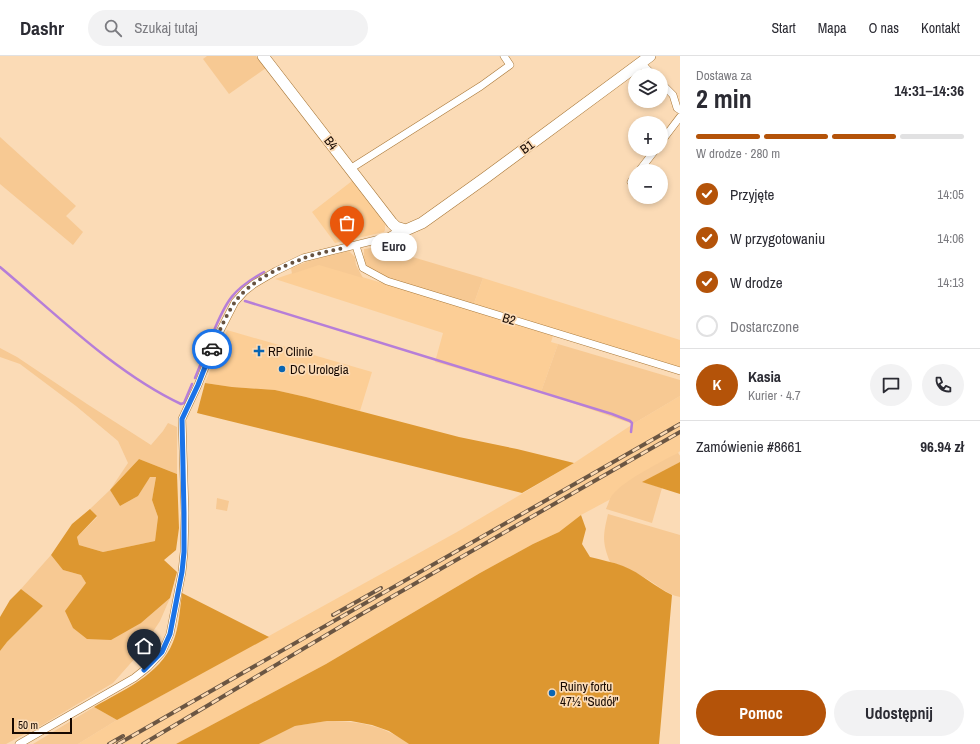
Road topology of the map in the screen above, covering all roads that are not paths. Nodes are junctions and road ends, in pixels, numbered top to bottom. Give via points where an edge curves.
1 (504, 56) edge
2 (650, 56) edge
3 (265, 57) edge
4 (641, 63) junction
5 (646, 68) edge
6 (668, 89) edge
7 (680, 110) edge
8 (680, 117) edge
9 (668, 133) edge
10 (651, 156) edge
11 (644, 164) edge
12 (350, 169) junction
13 (400, 229) junction
14 (356, 246) junction
15 (680, 371) edge
16 (18, 744) edge

1 - 12 street via 510,65
2 - 4 street, B1
3 - 12 street, B4
4 - 5 street
4 - 13 street, B1 via 430,217 410,229
6 - 7 street via 674,95 677,108
8 - 9 street
10 - 11 street
12 - 13 street, B4 via 392,223
13 - 14 street via 388,237
14 - 15 street, B2 via 363,268 387,281
14 - 16 street via 303,258 276,271 245,291 235,302 218,334 182,419 182,572 170,634 162,652 148,668 134,678

